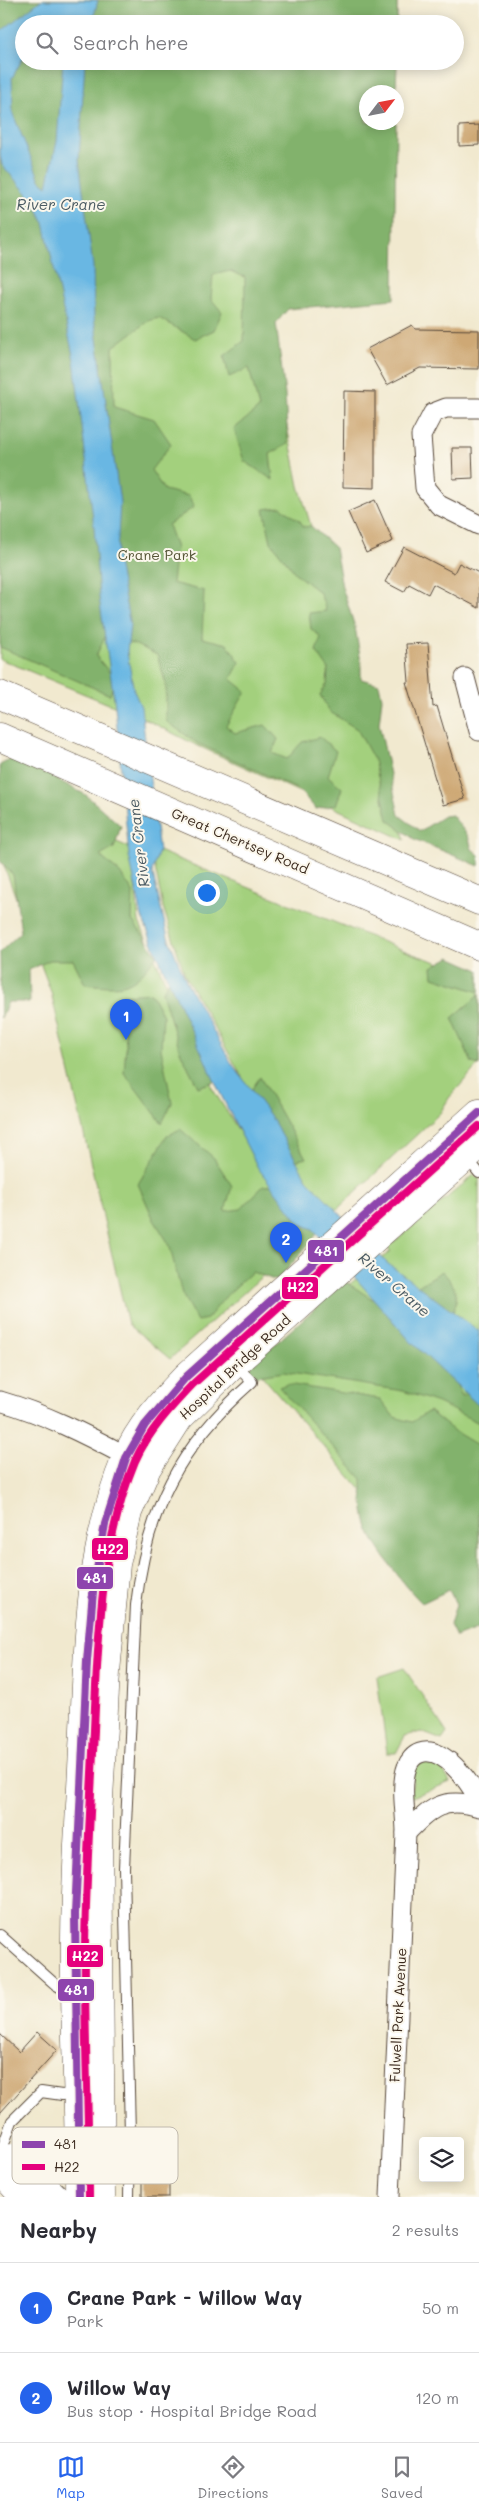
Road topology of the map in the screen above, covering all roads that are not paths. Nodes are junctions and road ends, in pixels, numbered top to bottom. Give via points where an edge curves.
1 (479, 408) edge
2 (479, 525) edge
3 (465, 678) dead end
4 (0, 695) edge
5 (479, 731) edge
6 (0, 737) edge
7 (479, 901) edge
8 (479, 946) edge
9 (479, 1114) edge
10 (474, 1158) edge
11 (383, 1213) junction
12 (227, 1355) junction
13 (0, 1401) edge
14 (137, 1462) junction
15 (479, 1800) edge
16 (479, 1807) edge
17 (406, 1833) junction
18 (0, 1935) edge
19 (100, 1977) junction
20 (78, 2092) junction
21 (79, 2127) edge
22 (101, 2127) edge
23 (129, 2127) edge
24 (3, 2158) edge
25 (12, 2175) edge
26 (17, 2184) edge
27 (38, 2184) edge
28 (79, 2184) edge
29 (101, 2184) edge
30 (129, 2184) edge
31 (24, 2197) edge
32 (55, 2197) edge
33 (79, 2197) edge
34 (101, 2197) edge
35 (129, 2197) edge
36 (390, 2197) edge

1 - 2 street via 446,408 434,413 421,436 425,488 439,505
3 - 5 street
4 - 7 main road
6 - 8 main road, Great Chertsey Road
9 - 11 main road, Hospital Bridge Road
10 - 11 main road, Hospital Bridge Road
11 - 12 main road, Hospital Bridge Road
12 - 14 main road, Hospital Bridge Road via 179,1418
12 - 19 lane via 252,1382 209,1423 183,1460 152,1522 140,1574 124,1868
13 - 14 street via 74,1428
14 - 19 main road, Hospital Bridge Road via 116,1564 106,1672 98,1817
15 - 17 street, Fulwell Park Avenue via 441,1754 428,1750 416,1755 408,1765 405,1777
16 - 17 street via 461,1801 442,1804 427,1812
17 - 36 street, Fulwell Park Avenue
18 - 19 lane via 56,1985
19 - 20 main road, Hospital Bridge Road
19 - 22 main road, Hospital Bridge Road
19 - 23 lane
20 - 21 main road, Hospital Bridge Road
20 - 24 lane via 62,2095 41,2092 12,2121
24 - 25 main road
26 - 31 main road
27 - 32 main road
28 - 33 main road, Hospital Bridge Road
29 - 34 main road, Hospital Bridge Road
30 - 35 lane

